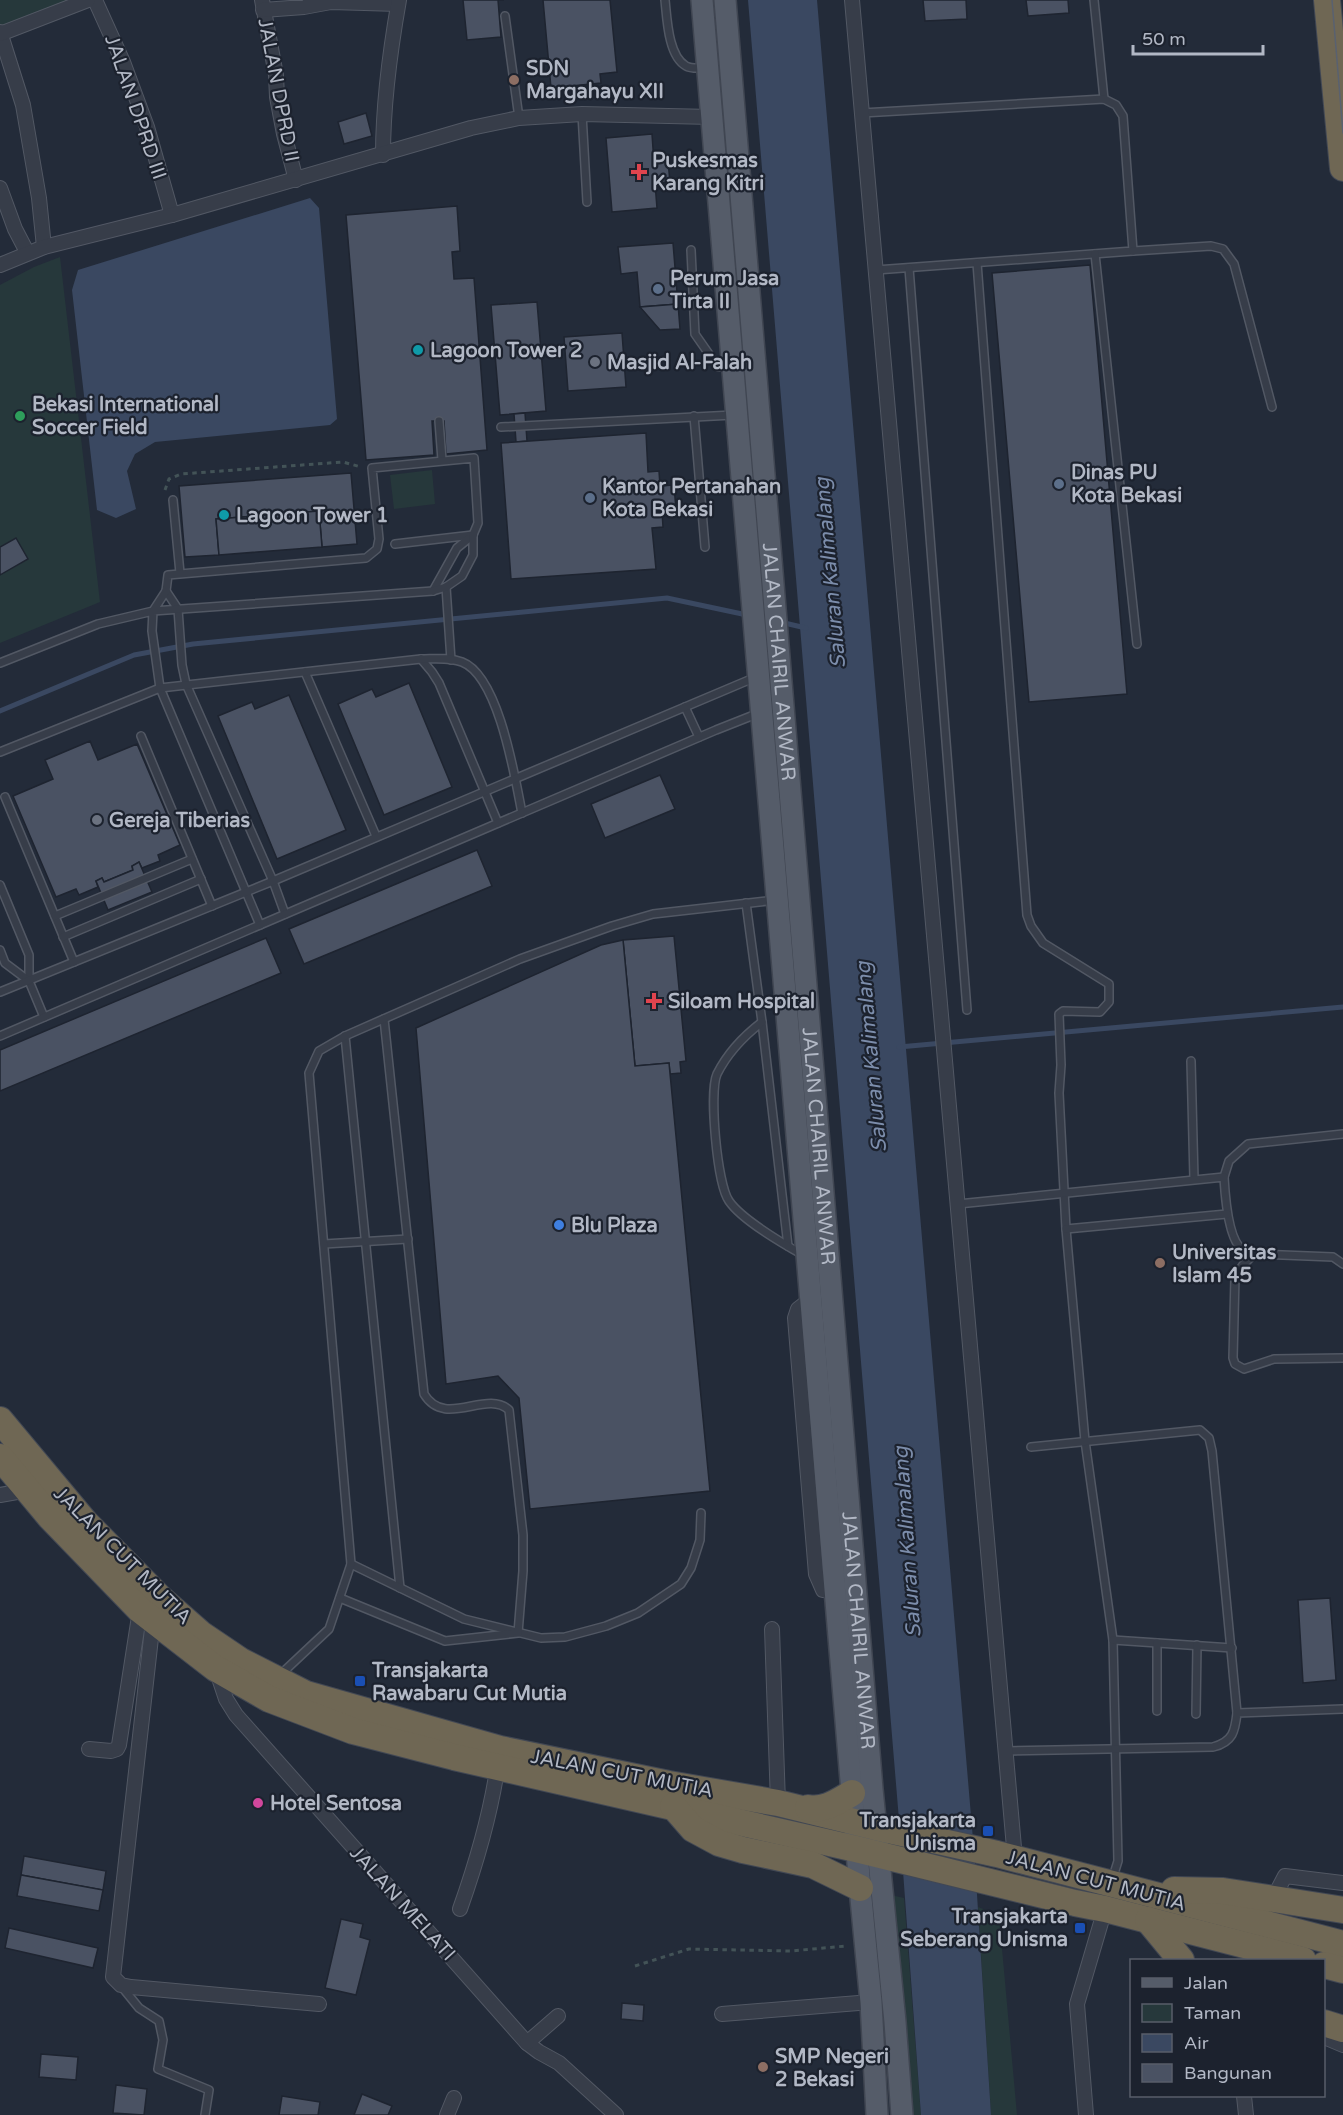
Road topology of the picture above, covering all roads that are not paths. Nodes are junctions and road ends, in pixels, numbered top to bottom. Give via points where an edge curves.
1 (88, 0) edge
2 (95, 0) edge
3 (665, 0) edge
4 (702, 0) edge
5 (725, 0) edge
6 (852, 0) edge
7 (1094, 0) edge
8 (1327, 0) edge
9 (331, 1) edge
10 (398, 2) edge
11 (263, 5) edge
12 (505, 16) dead end
13 (0, 33) edge
14 (708, 68) junction
15 (1104, 99) junction
16 (862, 113) junction
17 (582, 114) junction
18 (712, 117) junction
19 (734, 117) junction
20 (519, 118) junction
21 (383, 155) junction
22 (1343, 168) edge
23 (296, 180) junction
24 (0, 188) edge
25 (587, 202) dead end
26 (172, 215) junction
27 (44, 247) junction
28 (691, 250) dead end
29 (1133, 251) junction
30 (27, 252) junction
31 (1095, 254) junction
32 (977, 263) junction
33 (0, 265) edge
34 (909, 268) junction
35 (876, 270) junction
36 (732, 365) junction
37 (1272, 407) dead end
38 (758, 413) junction
39 (736, 415) junction
40 (694, 416) junction
41 (439, 421) dead end
42 (501, 427) dead end
43 (442, 460) junction
44 (169, 499) road end
45 (473, 535) junction
46 (395, 544) dead end
47 (705, 547) dead end
48 (180, 573) junction
49 (446, 586) junction
50 (166, 591) junction
51 (433, 591) junction
52 (178, 609) junction
53 (153, 611) junction
54 (1137, 644) dead end
55 (421, 659) junction
56 (451, 660) junction
57 (0, 663) edge
58 (305, 672) junction
59 (758, 676) junction
60 (186, 684) junction
61 (160, 688) junction
62 (685, 707) junction
63 (761, 712) junction
64 (141, 736) dead end
65 (699, 737) junction
66 (0, 752) edge
67 (515, 778) junction
68 (483, 791) junction
69 (5, 797) dead end
70 (522, 813) junction
71 (498, 823) junction
72 (376, 836) junction
73 (192, 859) junction
74 (201, 879) junction
75 (273, 881) junction
76 (0, 885) edge
77 (246, 892) junction
78 (798, 898) junction
79 (777, 900) junction
80 (746, 903) junction
81 (212, 906) junction
82 (285, 914) junction
83 (55, 916) junction
84 (260, 925) junction
85 (63, 937) junction
86 (0, 950) edge
87 (74, 962) junction
88 (29, 981) junction
89 (0, 992) edge
90 (967, 1010) dead end
91 (44, 1017) junction
92 (384, 1019) junction
93 (762, 1022) junction
94 (0, 1036) edge
95 (345, 1036) junction
96 (1191, 1061) dead end
97 (1343, 1134) edge
98 (1224, 1178) junction
99 (1194, 1179) junction
100 (1064, 1193) junction
101 (958, 1204) junction
102 (1227, 1214) junction
103 (1066, 1229) junction
104 (408, 1239) junction
105 (365, 1241) junction
106 (324, 1244) junction
107 (788, 1246) junction
108 (1254, 1254) junction
109 (807, 1258) junction
110 (1343, 1264) edge
111 (821, 1298) junction
112 (1343, 1358) edge
113 (0, 1420) edge
114 (1085, 1441) junction
115 (1031, 1447) dead end
116 (0, 1456) edge
117 (28, 1490) junction
118 (0, 1495) edge
119 (701, 1513) dead end
120 (351, 1564) junction
121 (400, 1588) junction
122 (340, 1598) junction
123 (146, 1615) junction
124 (772, 1629) dead end
125 (518, 1633) junction
126 (1113, 1640) junction
127 (1158, 1643) junction
128 (1197, 1645) junction
129 (1232, 1647) junction
130 (215, 1668) junction
131 (276, 1679) junction
132 (1343, 1709) edge
133 (1156, 1711) dead end
134 (1237, 1713) junction
135 (1196, 1714) dead end
136 (89, 1749) dead end
137 (1116, 1750) junction
138 (1007, 1751) junction
139 (499, 1758) junction
140 (852, 1793) junction
141 (778, 1803) junction
142 (673, 1806) junction
143 (876, 1827) junction
144 (867, 1852) junction
145 (1006, 1857) junction
146 (1343, 1883) edge
147 (1111, 1884) junction
148 (860, 1888) junction
149 (1150, 1894) junction
150 (1273, 1899) junction
151 (460, 1909) dead end
152 (1105, 1909) junction
153 (1343, 1910) edge
154 (1148, 1920) junction
155 (1343, 1944) edge
156 (1180, 1959) edge
157 (1299, 1959) edge
158 (1325, 1966) edge
159 (1343, 1970) edge
160 (121, 1985) junction
161 (871, 2002) junction
162 (319, 2004) dead end
163 (722, 2014) dead end
164 (558, 2016) dead end
165 (1325, 2024) edge
166 (1343, 2030) edge
167 (1325, 2038) edge
168 (527, 2043) junction
169 (1343, 2045) edge
170 (1244, 2097) edge
171 (454, 2098) dead end
172 (205, 2115) edge
173 (447, 2115) edge
174 (616, 2115) edge
175 (877, 2115) edge
176 (902, 2115) edge
177 (1086, 2115) edge
178 (1246, 2115) edge

1 - 13 street
2 - 26 street, JALAN DPRD III via 147,127
3 - 14 lane via 678,59 688,67
4 - 14 main road, JALAN CHAIRIL ANWAR
5 - 19 main road, JALAN CHAIRIL ANWAR
6 - 16 street
7 - 15 lane
8 - 22 highway
9 - 10 street
9 - 11 street via 304,7
10 - 21 street via 388,71
11 - 23 street, JALAN DPRD II via 277,97
12 - 20 lane
13 - 27 street via 25,115
14 - 18 main road, JALAN CHAIRIL ANWAR
15 - 16 lane
15 - 29 lane via 1116,105 1124,116
16 - 35 street
17 - 18 street
17 - 20 street
17 - 25 lane
18 - 19 main road
18 - 36 main road, JALAN CHAIRIL ANWAR
19 - 38 main road, JALAN CHAIRIL ANWAR
20 - 21 street
21 - 23 street
23 - 26 street
24 - 30 street
26 - 27 street
27 - 30 street
28 - 36 lane via 695,334 718,367
29 - 31 lane
29 - 37 lane via 1211,246 1229,255 1239,279
30 - 33 street
31 - 32 lane
31 - 54 lane
32 - 34 lane
32 - 100 lane via 1027,915 1043,943 1109,984 1109,1002 1101,1012 1059,1014
34 - 35 lane
34 - 90 lane
35 - 101 street
36 - 39 main road, JALAN CHAIRIL ANWAR
38 - 39 main road
38 - 78 main road, JALAN CHAIRIL ANWAR
39 - 40 lane
39 - 59 main road, JALAN CHAIRIL ANWAR
40 - 42 lane
40 - 47 lane
41 - 43 lane
43 - 45 lane via 474,458 478,523
43 - 48 lane via 372,468 380,539 377,549 366,558
44 - 48 lane
45 - 46 lane
45 - 49 lane via 473,555 466,569
45 - 51 lane via 457,548
48 - 50 lane via 168,574
49 - 51 lane
49 - 56 lane
50 - 52 lane
50 - 53 lane
51 - 52 lane
52 - 53 lane
52 - 60 lane
53 - 57 lane via 98,624
53 - 61 lane
55 - 56 lane
55 - 58 lane
55 - 68 lane via 439,683
56 - 67 lane via 469,666 484,684 503,727
58 - 60 lane
58 - 72 lane
59 - 62 lane
59 - 63 main road, JALAN CHAIRIL ANWAR
60 - 61 lane
60 - 75 lane
61 - 66 lane
61 - 77 lane
62 - 65 lane
62 - 67 lane
63 - 65 lane
63 - 79 main road, JALAN CHAIRIL ANWAR
64 - 73 lane
65 - 70 lane
67 - 68 lane
67 - 70 lane
68 - 71 lane
68 - 72 lane
69 - 83 lane
70 - 71 lane
71 - 82 lane
72 - 75 lane
73 - 74 lane
73 - 83 lane
74 - 81 lane
74 - 85 lane
75 - 77 lane
75 - 82 lane
76 - 88 lane via 29,955
77 - 81 lane
77 - 84 lane
78 - 79 main road
78 - 111 main road, JALAN CHAIRIL ANWAR
79 - 80 lane
79 - 109 main road, JALAN CHAIRIL ANWAR
80 - 92 lane via 653,914 612,926 520,959
80 - 93 lane
81 - 87 lane
82 - 84 lane
83 - 85 lane
84 - 91 lane
85 - 87 lane
86 - 88 lane via 5,963
87 - 88 lane
88 - 89 lane
88 - 91 lane
91 - 94 lane
92 - 95 lane
92 - 104 lane
93 - 107 lane
93 - 107 lane via 744,1038 717,1075 713,1090 720,1180 728,1200 741,1215
95 - 105 lane
95 - 106 lane via 319,1051 309,1073
96 - 99 lane
97 - 98 lane via 1248,1144 1228,1161
98 - 99 lane
98 - 102 lane
99 - 100 lane
100 - 101 lane
100 - 103 lane
101 - 138 street
102 - 103 lane
102 - 108 lane via 1243,1251
103 - 114 lane
104 - 105 lane
104 - 125 lane via 424,1394 432,1406 443,1409 490,1404 509,1410 523,1535
105 - 106 lane
105 - 121 lane
106 - 120 lane
107 - 109 lane
108 - 110 lane via 1333,1257
108 - 112 lane via 1235,1277 1235,1364 1244,1369 1274,1359
109 - 111 main road, JALAN CHAIRIL ANWAR
111 - 140 main road, JALAN CHAIRIL ANWAR via 835,1591
111 - 143 main road, JALAN CHAIRIL ANWAR
113 - 131 highway, JALAN CUT MUTIA via 85,1522 160,1598 201,1634
114 - 115 lane
114 - 126 lane
114 - 129 lane via 1200,1431 1209,1438
116 - 117 highway, JALAN CUT MUTIA
117 - 118 street
117 - 123 highway, JALAN CUT MUTIA
119 - 125 lane via 700,1540 681,1584 638,1613 566,1637 541,1638
120 - 121 lane
120 - 122 lane
121 - 125 lane via 464,1619
122 - 125 lane via 445,1641
122 - 131 lane via 329,1629
123 - 130 highway, JALAN CUT MUTIA
123 - 136 street via 119,1745 111,1751
123 - 160 street via 113,1971
124 - 141 street
126 - 127 lane
126 - 137 lane
127 - 128 lane
127 - 133 lane
128 - 129 lane
128 - 135 lane
129 - 134 lane
130 - 139 highway, JALAN CUT MUTIA via 269,1699 353,1731
130 - 168 street, JALAN MELATI via 236,1715
131 - 139 highway, JALAN CUT MUTIA via 306,1694
132 - 134 lane
134 - 137 lane via 1235,1731 1221,1745
137 - 138 lane
137 - 147 lane via 1118,1861
138 - 145 street
139 - 141 highway, JALAN CUT MUTIA
139 - 142 highway, JALAN CUT MUTIA
139 - 151 street via 477,1863
140 - 141 highway via 816,1809
140 - 143 main road, JALAN CHAIRIL ANWAR
141 - 143 highway, JALAN CUT MUTIA
142 - 144 highway, JALAN CUT MUTIA
142 - 148 highway via 693,1829 719,1843 813,1865
143 - 144 main road, JALAN CHAIRIL ANWAR
143 - 145 highway, JALAN CUT MUTIA
144 - 148 main road, JALAN CHAIRIL ANWAR
144 - 152 highway, JALAN CUT MUTIA
144 - 176 main road, JALAN CHAIRIL ANWAR via 896,2022
145 - 147 highway, JALAN CUT MUTIA
146 - 150 street via 1285,1876
147 - 149 highway, JALAN CUT MUTIA
148 - 161 main road, JALAN CHAIRIL ANWAR
149 - 150 highway via 1223,1891
149 - 155 highway, JALAN CUT MUTIA
150 - 153 highway
152 - 154 highway, JALAN CUT MUTIA
152 - 177 street via 1077,2004
154 - 156 highway
154 - 157 highway, JALAN CUT MUTIA
158 - 159 highway
160 - 162 street
160 - 172 lane via 139,2008 159,2020 163,2040 158,2069 209,2090
161 - 163 street
161 - 175 main road, JALAN CHAIRIL ANWAR
164 - 168 street
165 - 166 highway
167 - 169 street
168 - 174 street, JALAN MELATI via 559,2063
170 - 178 street
171 - 173 street

